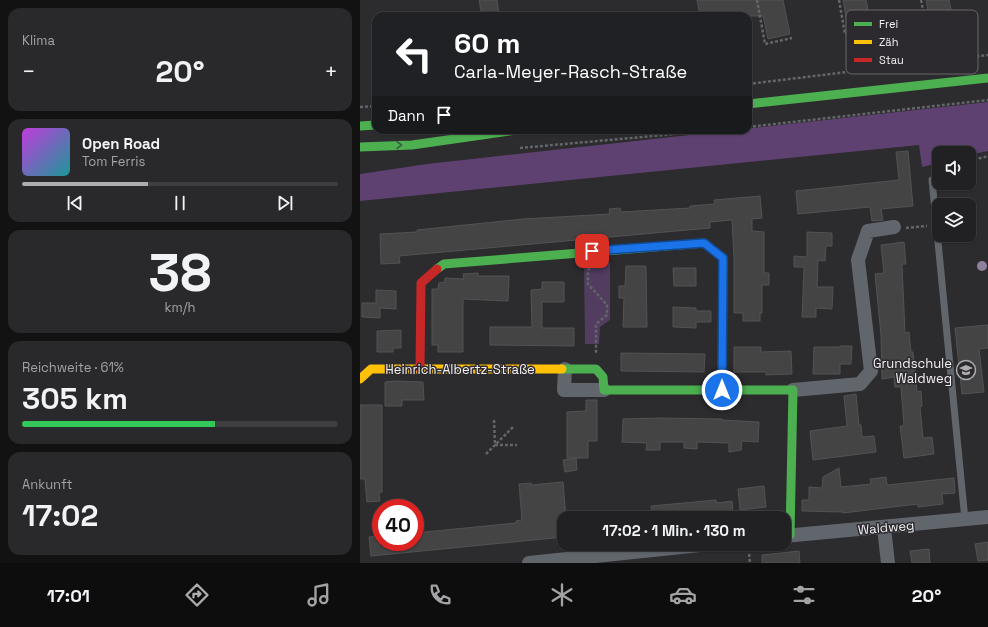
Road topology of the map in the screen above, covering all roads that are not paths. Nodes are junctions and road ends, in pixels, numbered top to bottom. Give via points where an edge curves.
1 (988, 78) edge
2 (752, 104) edge
3 (372, 125) edge
4 (360, 126) edge
5 (489, 134) edge
6 (360, 146) edge
7 (933, 190) edge
8 (894, 227) road end
9 (420, 368) junction
10 (565, 369) junction
11 (360, 379) edge
12 (604, 390) junction
13 (722, 390) junction
14 (792, 390) junction
15 (788, 511) edge
16 (988, 517) edge
17 (966, 520) junction
18 (884, 528) junction
19 (791, 535) edge
20 (654, 551) edge
21 (582, 560) edge
22 (529, 563) edge
23 (888, 563) edge

1 - 2 street
3 - 4 street
6 -> 5 street via 412,145
7 - 17 lane
8 - 14 street via 868,230 858,260 871,371 860,384
9 - 10 street, Heinrich-Albertz-Straße
9 - 11 street, Heinrich-Albertz-Straße via 371,369
9 - 13 street via 421,283 444,264 704,243 723,258
10 - 12 street, Heinrich-Albertz-Straße via 596,369 603,377
10 - 12 street via 564,390
12 - 13 street
13 - 14 street
14 - 15 street
16 - 17 street, Waldweg
17 - 18 street, Waldweg
18 - 19 street, Waldweg
18 - 23 street
20 - 21 street
21 - 22 street

